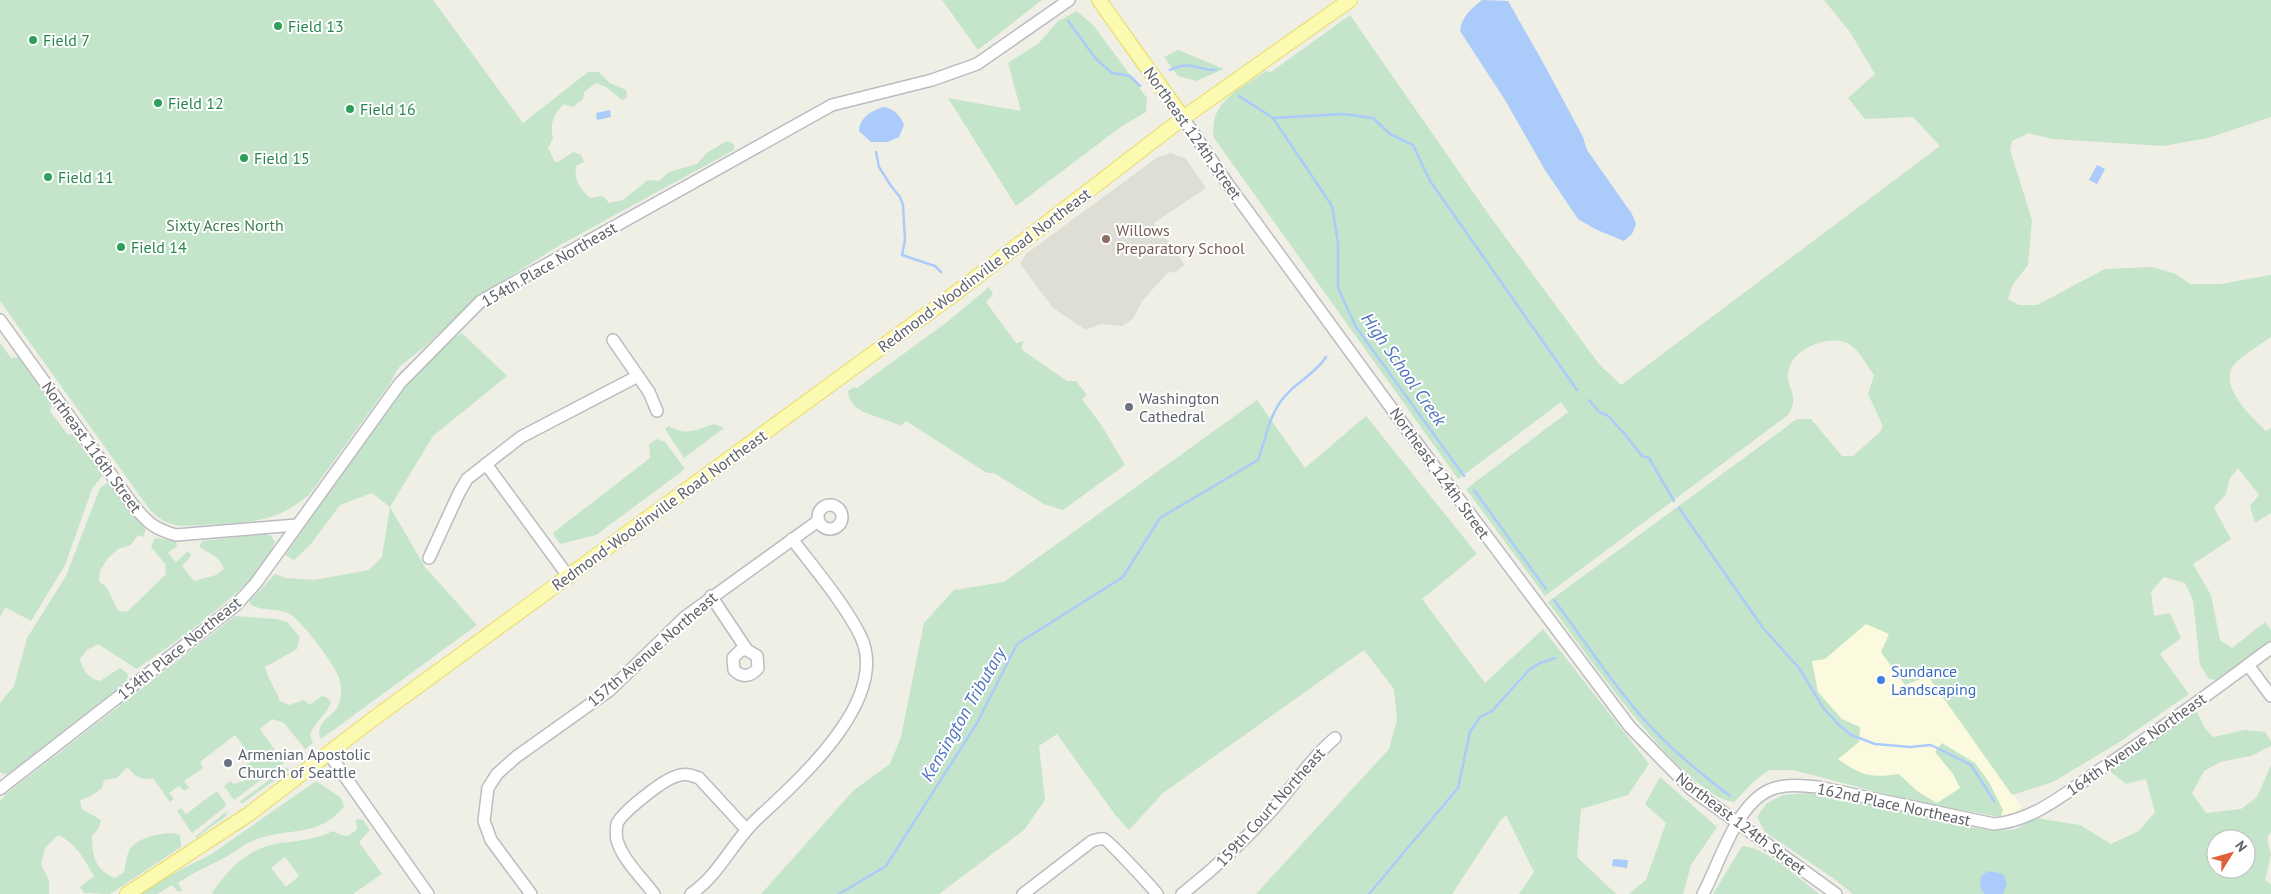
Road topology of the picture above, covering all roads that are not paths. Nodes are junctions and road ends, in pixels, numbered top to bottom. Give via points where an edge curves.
1 (1069, 0) edge
2 (1099, 0) edge
3 (1350, 0) edge
4 (1183, 118) junction
5 (0, 320) edge
6 (613, 340) dead end
7 (638, 376) junction
8 (657, 411) dead end
9 (486, 464) junction
10 (818, 520) dead end
11 (297, 525) junction
12 (792, 539) junction
13 (429, 558) dead end
14 (568, 576) junction
15 (711, 596) junction
16 (2271, 648) edge
17 (747, 650) dead end
18 (2248, 665) junction
19 (2271, 696) edge
20 (1335, 738) dead end
21 (329, 754) junction
22 (0, 789) edge
23 (1738, 824) junction
24 (1994, 824) joint
25 (746, 829) junction
26 (127, 894) edge
27 (428, 894) edge
28 (531, 894) edge
29 (654, 894) edge
30 (691, 894) edge
31 (1023, 894) edge
32 (1157, 894) edge
33 (1182, 894) edge
34 (1703, 894) edge
35 (1836, 894) edge

1 - 11 street, 154th Place Northeast via 978,64 932,80 832,106 481,301 400,383
2 - 4 main road, Northeast 124th Street
3 - 4 main road, Redmond-Woodinville Road Northeast
4 - 14 main road, Redmond-Woodinville Road Northeast via 957,292
4 - 23 street, Northeast 124th Street via 1613,707 1691,789
5 - 11 street, Northeast 116th Street via 133,504 160,531 176,535
6 - 7 street
7 - 8 street
7 - 9 street via 521,437
9 - 13 street via 468,479 459,492
9 - 14 street
10 - 12 street, 157th Avenue Northeast
11 - 22 street, 154th Place Northeast via 256,584 228,613
12 - 15 street, 157th Avenue Northeast
12 - 25 street via 861,636 867,667 862,692 829,746 811,768
14 - 21 main road, Redmond-Woodinville Road Northeast
15 - 17 street
15 - 28 street, 157th Avenue Northeast via 670,630 610,690 516,757 497,774 488,788 484,821 491,840
16 - 18 street, 164th Avenue Northeast
18 - 19 street
18 - 24 street, 164th Avenue Northeast via 2055,800 2012,823
20 - 33 street, 159th Court Northeast via 1265,817 1209,873
21 - 26 main road, Redmond-Woodinville Road Northeast via 236,823
21 - 27 street
23 - 24 street, 162nd Place Northeast via 1746,810 1764,794 1796,785 1852,793
23 - 34 street, 162nd Place Northeast
23 - 35 street, Northeast 124th Street
25 - 29 street via 706,784 689,774 676,776 627,812 617,824 617,839 623,853
25 - 30 street via 704,885
31 - 32 street via 1092,842 1105,839

